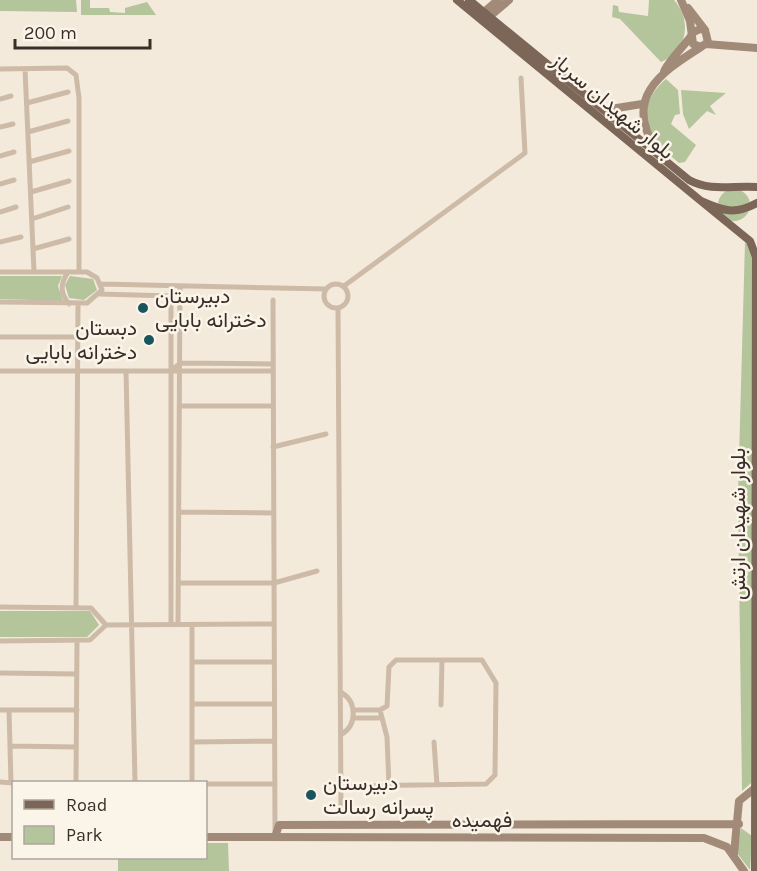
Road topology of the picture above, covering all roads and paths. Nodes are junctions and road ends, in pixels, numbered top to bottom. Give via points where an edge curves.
1 (457, 0) edge
2 (469, 0) edge
3 (498, 0) edge
4 (509, 0) edge
5 (487, 15) junction
6 (706, 32) junction
7 (692, 34) junction
8 (704, 45) junction
9 (726, 46) junction
10 (757, 48) edge
11 (0, 69) edge
12 (25, 69) junction
13 (664, 72) junction
14 (521, 78) dead end
15 (68, 92) dead end
16 (11, 96) dead end
17 (0, 99) edge
18 (27, 103) junction
19 (642, 104) junction
20 (604, 110) junction
21 (68, 121) dead end
22 (13, 124) dead end
23 (0, 127) edge
24 (28, 132) junction
25 (69, 151) dead end
26 (14, 152) dead end
27 (0, 156) edge
28 (662, 158) junction
29 (29, 162) junction
30 (15, 180) dead end
31 (69, 182) dead end
32 (0, 184) edge
33 (757, 187) edge
34 (30, 192) junction
35 (702, 201) junction
36 (757, 203) edge
37 (16, 207) dead end
38 (68, 207) dead end
39 (0, 212) edge
40 (32, 219) junction
41 (21, 237) dead end
42 (69, 239) dead end
43 (0, 242) edge
44 (33, 249) junction
45 (0, 272) edge
46 (34, 272) junction
47 (68, 272) junction
48 (79, 272) junction
49 (101, 284) junction
50 (171, 286) junction
51 (344, 286) junction
52 (180, 287) junction
53 (326, 289) junction
54 (99, 294) junction
55 (171, 296) junction
56 (180, 296) junction
57 (273, 300) dead end
58 (0, 302) edge
59 (69, 304) junction
60 (78, 304) junction
61 (338, 308) junction
62 (0, 337) edge
63 (78, 337) junction
64 (180, 363) junction
65 (273, 364) junction
66 (0, 371) edge
67 (77, 371) junction
68 (126, 371) junction
69 (171, 371) junction
70 (180, 371) junction
71 (273, 371) junction
72 (180, 406) junction
73 (273, 406) junction
74 (326, 434) dead end
75 (273, 447) junction
76 (179, 512) junction
77 (273, 513) junction
78 (317, 571) dead end
79 (178, 583) junction
80 (274, 583) junction
81 (0, 607) edge
82 (76, 608) junction
83 (192, 624) junction
84 (274, 624) junction
85 (106, 625) junction
86 (132, 625) junction
87 (171, 625) junction
88 (178, 625) junction
89 (77, 640) junction
90 (0, 641) edge
91 (442, 660) junction
92 (192, 662) junction
93 (274, 662) junction
94 (0, 674) edge
95 (77, 674) junction
96 (342, 693) junction
97 (192, 704) junction
98 (274, 704) junction
99 (441, 705) dead end
100 (0, 710) edge
101 (9, 710) junction
102 (77, 710) junction
103 (353, 710) junction
104 (380, 710) junction
105 (353, 718) junction
106 (381, 718) junction
107 (342, 734) junction
108 (274, 741) junction
109 (192, 742) junction
110 (434, 742) dead end
111 (10, 746) junction
112 (76, 747) junction
113 (76, 781) edge
114 (135, 781) edge
115 (192, 781) edge
116 (0, 783) edge
117 (12, 783) edge
118 (207, 784) edge
119 (274, 784) junction
120 (437, 785) junction
121 (349, 786) dead end
122 (389, 786) junction
123 (755, 788) junction
124 (341, 811) dead end
125 (739, 824) junction
126 (275, 834) junction
127 (207, 837) edge
128 (734, 854) junction
129 (744, 871) edge
130 (755, 871) edge

1 - 35 main road, بلوار شهیدان سرباز
2 - 5 main road, بلوار شهیدان سرباز
3 - 5 main road
4 - 5 main road
5 - 20 main road, بلوار شهیدان سرباز
6 - 7 main road via 700,29
6 - 7 main road via 681,0
6 - 8 main road
6 - 9 main road
7 - 8 main road via 693,44
7 - 13 main road via 666,64
8 - 9 main road
8 - 13 main road
9 - 10 main road
11 - 12 street
12 - 18 street
12 - 48 street via 67,68 76,75
13 - 19 main road
14 - 51 street via 525,153
15 - 18 street
16 - 17 street
18 - 24 street
19 - 20 main road
19 - 28 main road via 648,135
20 - 28 main road, بلوار شهیدان سرباز
21 - 24 street
22 - 23 street
24 - 29 street
25 - 29 street
26 - 27 street
28 - 33 main road, بلوار شهیدان سرباز via 700,186
29 - 34 street
30 - 32 street
31 - 34 street
34 - 40 street
35 - 36 main road, بلوار شهیدان سرباز via 732,212
35 - 123 main road, بلوار شهیدان ارتش via 750,241 756,257
37 - 39 street
38 - 40 street
40 - 44 street
41 - 43 street
42 - 44 street
44 - 46 street
45 - 46 street
46 - 47 street
47 - 48 street
47 - 59 street via 62,286
48 - 49 street via 93,275
49 - 50 street
49 - 54 street
50 - 52 street
50 - 55 street
51 - 53 street via 336,283
51 - 61 street via 348,301
52 - 53 street
52 - 56 street
53 - 61 street via 325,301
54 - 55 street
54 - 60 street
55 - 56 street
55 - 69 street
56 - 64 street
57 - 65 street
58 - 59 street
59 - 60 street
60 - 63 street
61 - 96 street
62 - 63 street
63 - 67 street
64 - 65 street
64 - 69 street
64 - 70 street
65 - 71 street
66 - 67 street
67 - 68 street
67 - 82 street
68 - 69 street
68 - 86 street
69 - 70 street
69 - 87 street
70 - 71 street
70 - 72 street
71 - 73 street
72 - 73 street
72 - 76 street
73 - 75 street
74 - 75 street
75 - 77 street
76 - 77 street
76 - 79 street
77 - 80 street
78 - 80 street
79 - 80 street
79 - 88 street
80 - 84 street
81 - 82 street
82 - 85 street via 91,608
83 - 84 street
83 - 88 street
83 - 92 street
84 - 93 street
85 - 86 street
85 - 89 street via 90,640
86 - 87 street
86 - 114 street
87 - 88 street
89 - 90 street
89 - 95 street
91 - 99 street
91 - 104 street via 396,660 389,667 387,706
91 - 120 street via 482,660 491,671 496,683 496,760 495,775 486,784
92 - 93 street
92 - 97 street
93 - 98 street
94 - 95 street
95 - 102 street
96 - 103 street
96 - 107 street
97 - 98 street
97 - 109 street
98 - 108 street
100 - 101 street
101 - 102 street
101 - 111 street
102 - 112 street
103 - 104 street
103 - 105 street
104 - 106 street
105 - 106 street
105 - 107 street
106 - 122 street via 387,737
107 - 124 street
108 - 109 street
108 - 119 street
109 - 115 street
110 - 120 street
111 - 112 street
111 - 117 street
112 - 113 street
116 - 117 street
118 - 119 street
119 - 126 street
120 - 122 street
121 - 122 street
123 - 125 main road via 739,801
123 - 130 main road, بلوار شهیدان ارتش
125 - 126 main road, فهمیده via 279,825
125 - 128 main road
126 - 127 main road, فهمیده
126 - 128 main road, فهمیده via 704,838
128 - 129 main road

